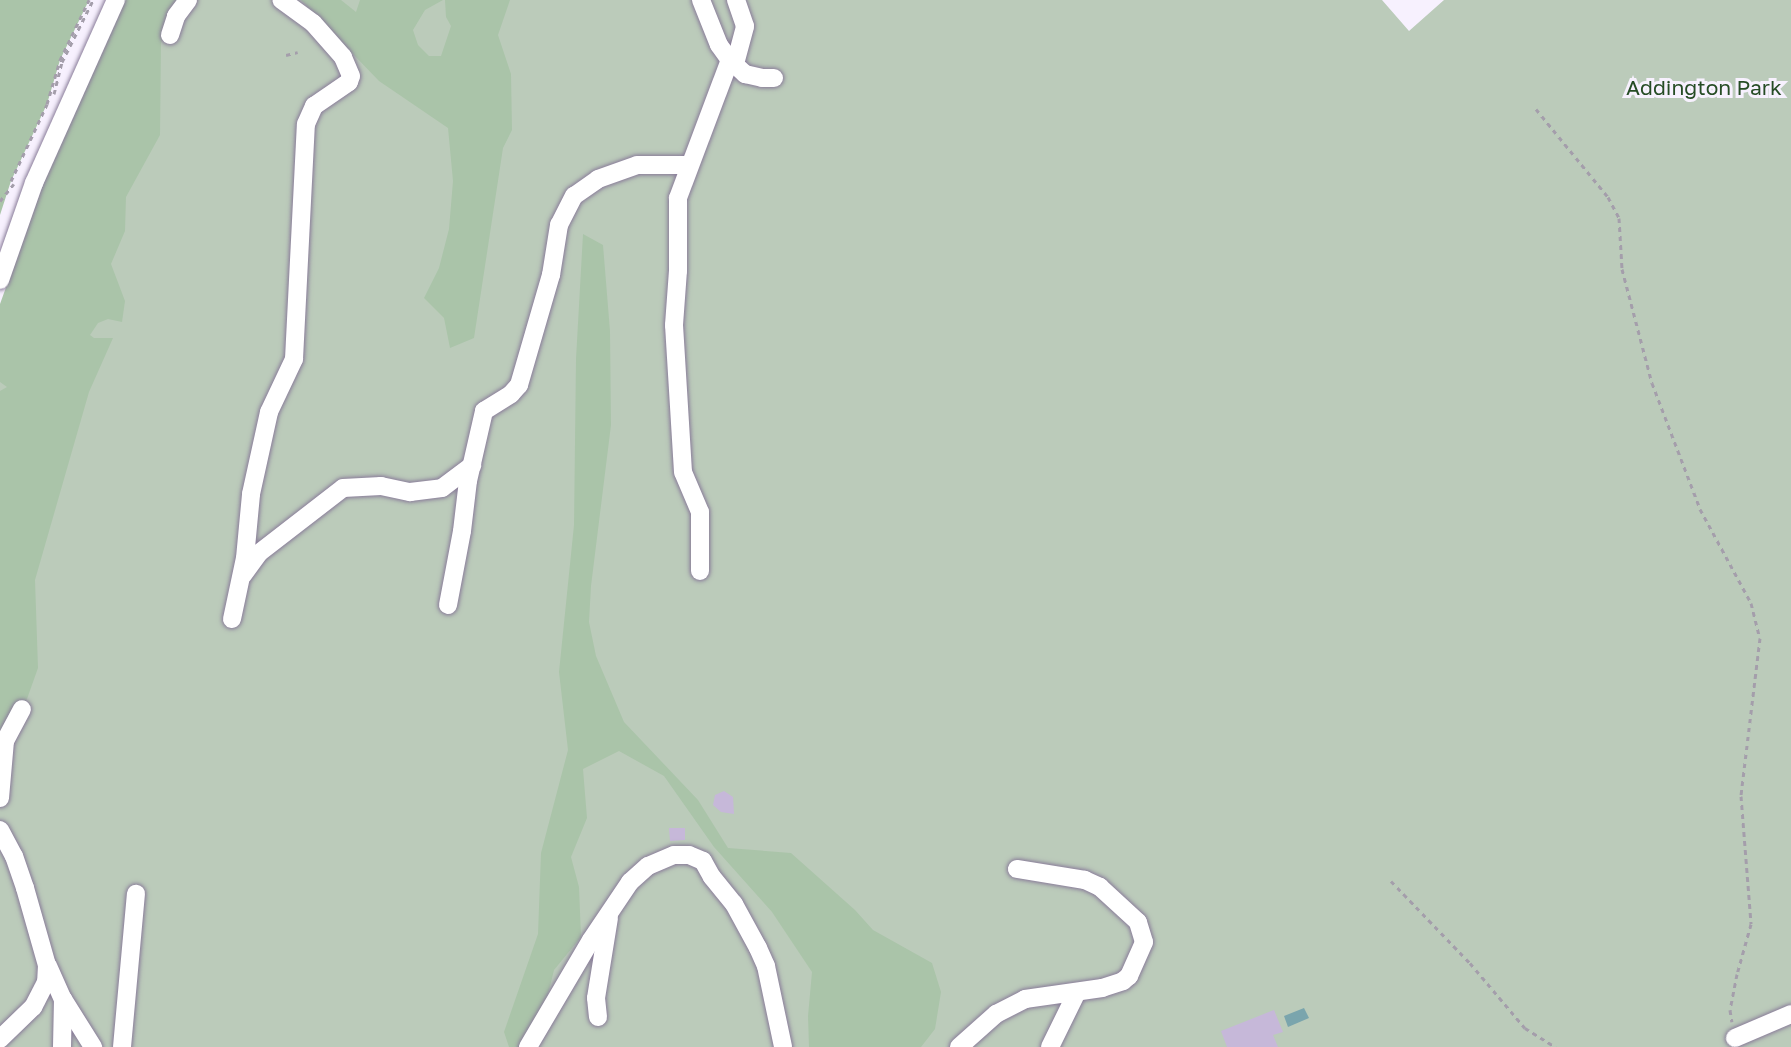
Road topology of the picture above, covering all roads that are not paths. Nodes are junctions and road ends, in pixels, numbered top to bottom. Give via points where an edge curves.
1 (116, 0) edge
2 (188, 0) edge
3 (281, 0) edge
4 (701, 0) edge
5 (736, 0) edge
6 (170, 35) dead end
7 (733, 62) junction
8 (774, 78) dead end
9 (689, 165) junction
10 (0, 280) edge
11 (472, 465) junction
12 (700, 571) dead end
13 (240, 579) junction
14 (448, 605) dead end
15 (231, 619) dead end
16 (22, 709) dead end
17 (0, 798) edge
18 (0, 830) edge
19 (1017, 869) dead end
20 (136, 894) dead end
21 (609, 912) junction
22 (47, 965) junction
23 (1077, 992) junction
24 (63, 999) junction
25 (1791, 1014) edge
26 (598, 1017) dead end
27 (0, 1038) edge
28 (1735, 1038) road end
29 (62, 1047) edge
30 (93, 1047) edge
31 (122, 1047) edge
32 (528, 1047) edge
33 (783, 1047) edge
34 (959, 1047) edge
35 (1050, 1047) edge

1 - 10 street via 34,183
2 - 6 street via 176,16
3 - 13 street via 313,23 343,57 351,76 314,106 306,124 294,359 269,412 251,494
4 - 7 street via 719,45
5 - 7 street via 745,26
7 - 8 street via 745,74
7 - 9 street
9 - 11 street via 637,165 598,179 574,196 559,225 551,275 519,385 512,394 484,411
9 - 12 street via 678,198 674,325 682,472 700,512
11 - 13 street via 441,488 410,492 381,486 343,488 259,554
11 - 14 street
13 - 15 street
16 - 17 street via 5,741
18 - 22 street via 14,856
19 - 23 street via 1085,880 1101,887 1138,922 1144,942 1129,976 1102,988
20 - 31 street
21 - 26 street via 596,999
21 - 32 street
21 - 33 street via 640,872 667,849 703,861 734,904 766,966
22 - 24 street
22 - 27 street via 46,982 33,1007
23 - 34 street via 1025,999 1012,1005
23 - 35 street
24 - 29 street
24 - 30 street
25 - 28 street

